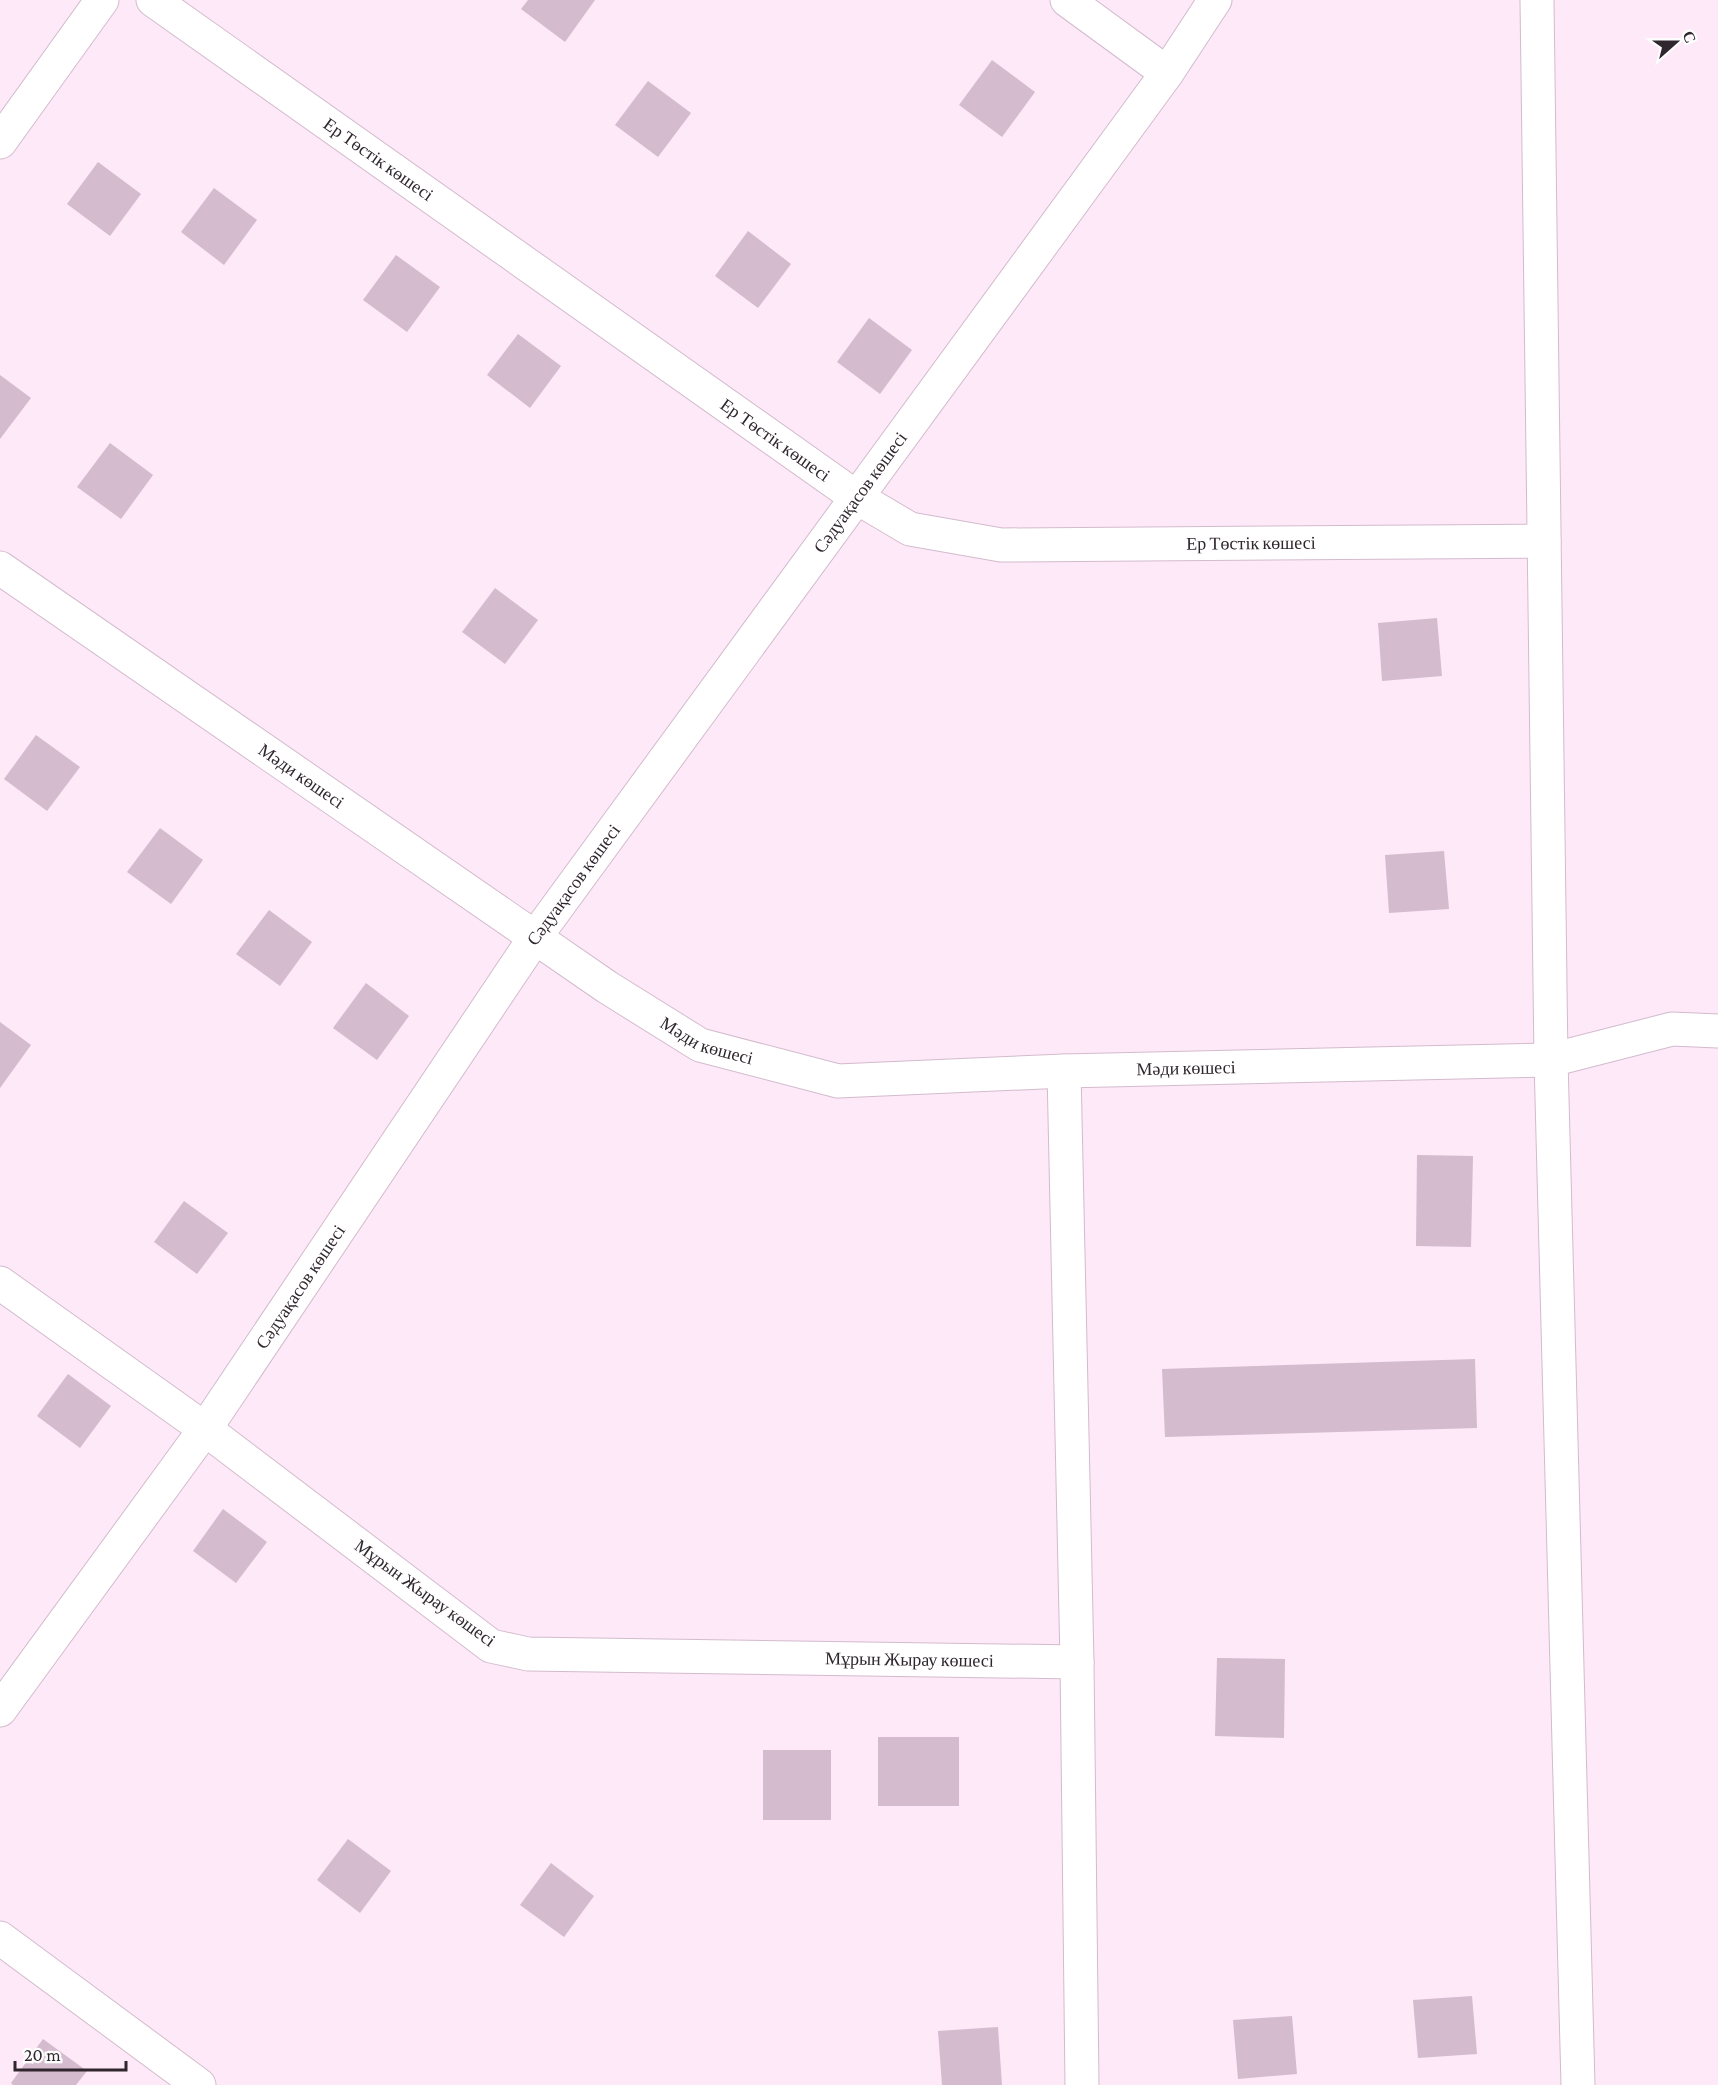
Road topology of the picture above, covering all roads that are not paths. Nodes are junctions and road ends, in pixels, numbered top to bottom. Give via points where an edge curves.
1 (102, 0) edge
2 (153, 0) edge
3 (1067, 0) edge
4 (1215, 0) edge
5 (1537, 0) edge
6 (1167, 73) junction
7 (0, 142) edge
8 (856, 497) junction
9 (1544, 541) junction
10 (0, 568) edge
11 (536, 936) junction
12 (1718, 1031) edge
13 (1551, 1060) junction
14 (1064, 1071) junction
15 (0, 1283) edge
16 (205, 1430) junction
17 (1077, 1662) junction
18 (0, 1710) edge
19 (0, 1938) edge
20 (199, 2085) edge
21 (1082, 2085) edge
22 (1578, 2085) edge

1 - 7 street
2 - 8 street, Ер Төстік көшесі
3 - 6 street
4 - 6 street, Сәдуақасов көшесі
5 - 9 street
6 - 8 street, Сәдуақасов көшесі
8 - 9 street, Ер Төстік көшесі via 910,529 1001,545
8 - 11 street, Сәдуақасов көшесі
9 - 13 street
10 - 11 street, Мәди көшесі
11 - 14 street, Мәди көшесі via 607,987 700,1045 838,1081
11 - 16 street, Сәдуақасов көшесі
12 - 13 street, Мәди көшесі via 1672,1029
13 - 14 street, Мәди көшесі
13 - 22 street
14 - 17 street
15 - 16 street, Мұрын Жырау көшесі
16 - 17 street, Мұрын Жырау көшесі via 491,1646 528,1654
16 - 18 street, Сәдуақасов көшесі
17 - 21 street
19 - 20 street

